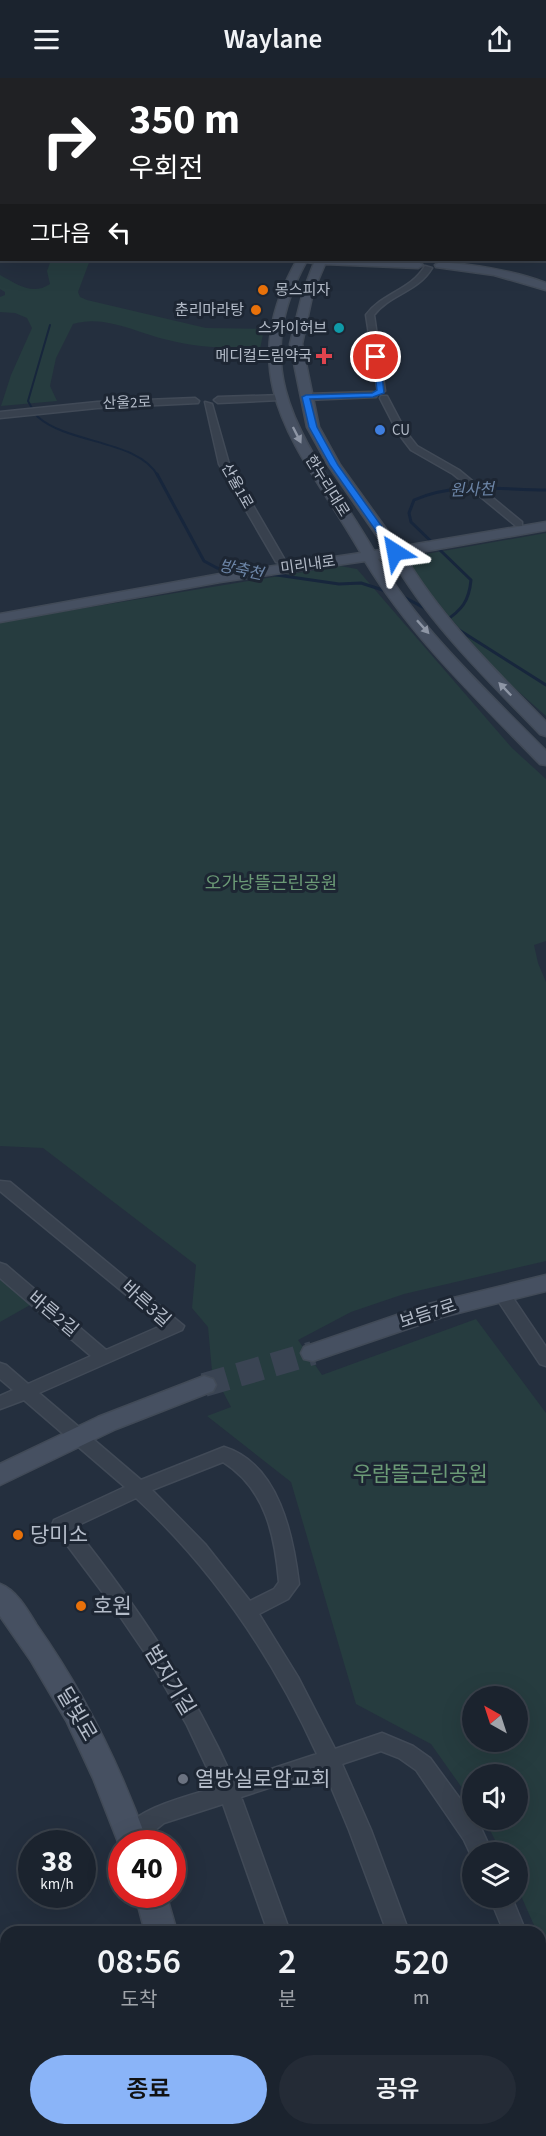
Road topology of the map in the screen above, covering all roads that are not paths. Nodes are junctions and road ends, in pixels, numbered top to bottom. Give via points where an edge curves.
1 (301, 261) edge
2 (321, 261) edge
3 (348, 261) edge
4 (430, 264) edge
5 (546, 290) edge
6 (380, 395) junction
7 (280, 397) junction
8 (306, 397) junction
9 (195, 400) junction
10 (218, 400) junction
11 (208, 404) junction
12 (3, 414) edge
13 (546, 520) edge
14 (519, 524) junction
15 (546, 526) edge
16 (467, 537) junction
17 (393, 549) junction
18 (369, 552) junction
19 (283, 565) junction
20 (0, 609) edge
21 (0, 618) edge
22 (546, 731) edge
23 (546, 760) edge
24 (0, 1186) edge
25 (0, 1269) edge
26 (546, 1283) edge
27 (501, 1293) junction
28 (313, 1353) tunnel mouth
29 (544, 1354) edge
30 (105, 1358) junction
31 (0, 1369) edge
32 (204, 1385) tunnel mouth
33 (26, 1392) junction
34 (0, 1403) edge
35 (79, 1437) junction
36 (0, 1475) edge
37 (137, 1488) junction
38 (0, 1595) edge
39 (246, 1612) junction
40 (332, 1760) junction
41 (229, 1792) junction
42 (128, 1830) edge
43 (142, 1830) edge
44 (476, 1842) edge
45 (154, 1908) edge
46 (505, 1908) edge
47 (159, 1926) edge
48 (277, 1926) edge
49 (396, 1926) edge
50 (512, 1926) edge

1 - 7 street, 한누리대로 via 286,289 276,324
2 - 8 street, 한누리대로 via 308,291 296,344
3 - 4 street
4 - 5 street via 501,272 526,278
4 - 6 street via 419,281 378,303 370,315
6 - 8 street
6 - 14 street via 414,448 467,480
7 - 10 street
7 -> 18 street, 한누리대로 via 313,466
8 - 17 street, 한누리대로 via 313,427 328,456
9 - 10 street, 산울2로 via 206,396
9 - 11 street
9 - 12 street, 산울2로
10 - 11 street
11 - 19 street, 산울1로 via 224,464
13 - 14 street, 미리내로
14 - 16 street, 미리내로
15 - 16 street, 미리내로
16 - 17 street, 미리내로
17 - 18 street, 미리내로
22 -> 17 street, 한누리대로 via 410,578
18 - 19 street, 미리내로
18 -> 23 street, 한누리대로 via 386,582 417,621
19 - 20 street, 미리내로 via 199,574
19 - 21 street, 미리내로
24 - 30 street, 바른3길 via 176,1326
25 - 30 street, 바른2길
26 - 27 street, 보듬7로
27 - 28 street, 보듬7로 via 437,1310
27 - 29 street
30 - 33 street, 바른3길
31 - 33 street
32 - 35 street
33 - 34 street, 바른3길
33 - 35 street
35 - 36 street
35 - 37 street
37 - 39 street via 198,1549
37 - 39 street, 범지기길 via 224,1454 257,1482 276,1512 285,1544 289,1584 281,1594
37 - 41 street, 범지기길 via 61,1525 156,1652
38 - 42 street, 달빛로 via 97,1748
39 - 40 street via 290,1676
40 - 41 street
40 - 44 street via 382,1742 406,1752 423,1764
40 - 49 street
41 - 43 street via 157,1816
41 - 48 street, 범지기길
45 - 47 street
46 - 50 street

